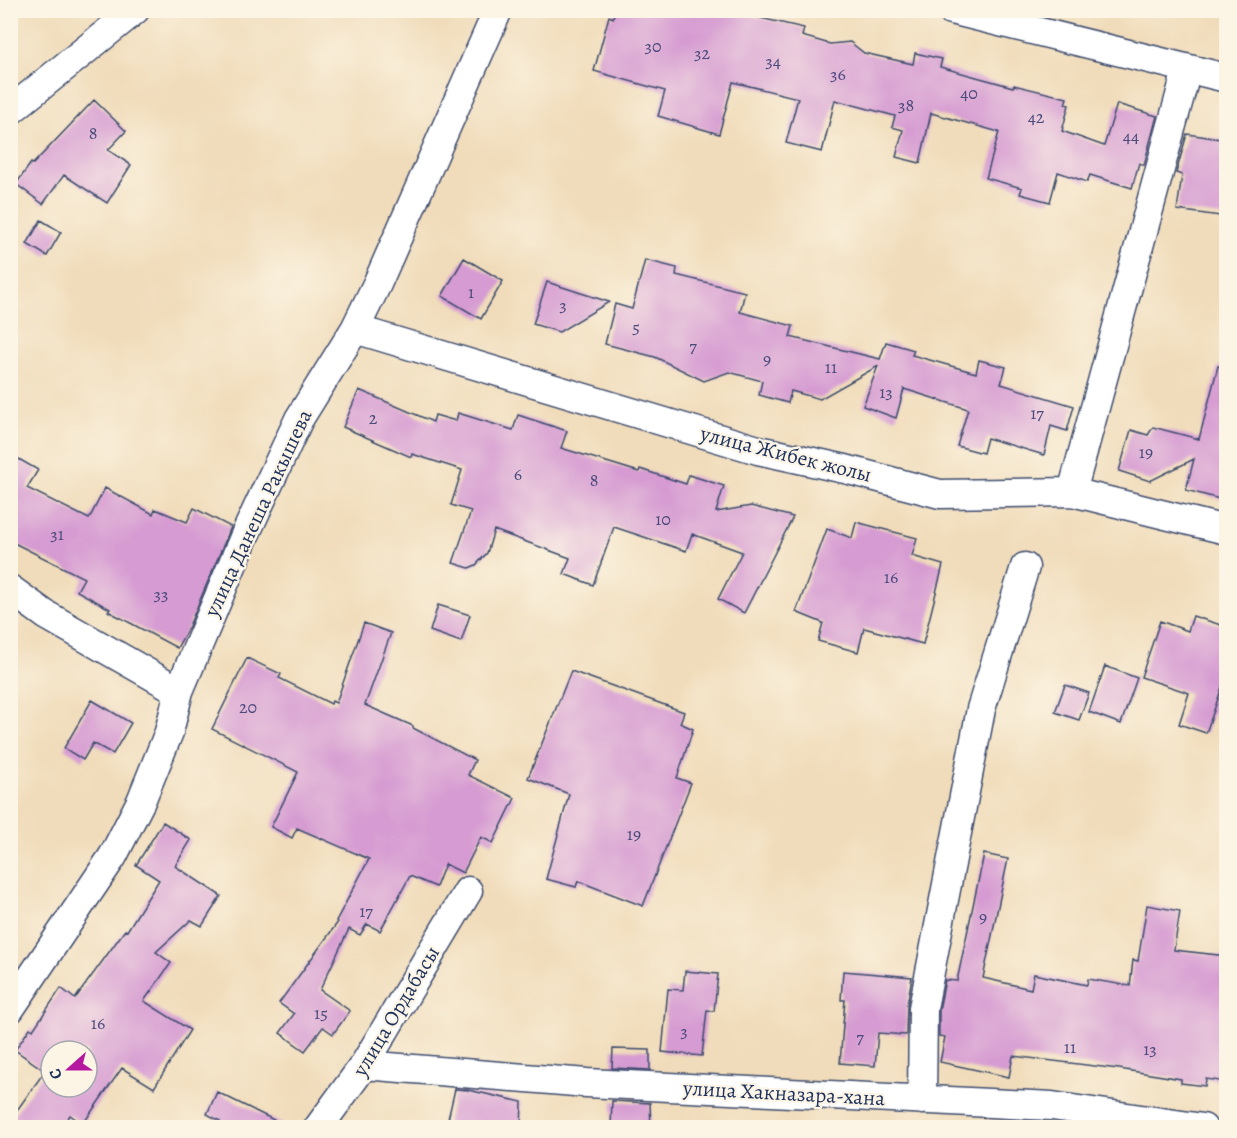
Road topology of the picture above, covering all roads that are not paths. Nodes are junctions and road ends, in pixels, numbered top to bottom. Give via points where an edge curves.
1 (135, 10) edge
2 (498, 10) edge
3 (951, 10) edge
4 (1187, 69) junction
5 (1227, 78) edge
6 (10, 111) edge
7 (355, 329) junction
8 (1072, 492) junction
9 (1227, 530) edge
10 (1025, 567) dead end
11 (10, 589) edge
12 (179, 691) junction
13 (468, 891) dead end
14 (10, 1009) edge
15 (364, 1065) junction
16 (922, 1100) junction
17 (318, 1128) edge
18 (1203, 1128) edge

1 - 6 street
2 - 7 street, улица Данеша Ракышева
3 - 4 street
4 - 5 street
4 - 8 street
7 - 8 street, улица Жибек жолы via 758,450 940,494
7 - 12 street, улица Данеша Ракышева via 299,419
8 - 9 street, улица Жибек жолы
10 - 16 street via 981,709 927,985
11 - 12 street via 46,615
12 - 14 street, улица Данеша Ракышева via 169,732 113,856
13 - 15 street, улица Ордабасы
15 - 16 street, улица Хакназара-хана via 587,1083
15 - 17 street, улица Ордабасы
16 - 18 street, улица Хакназара-хана via 1052,1106

